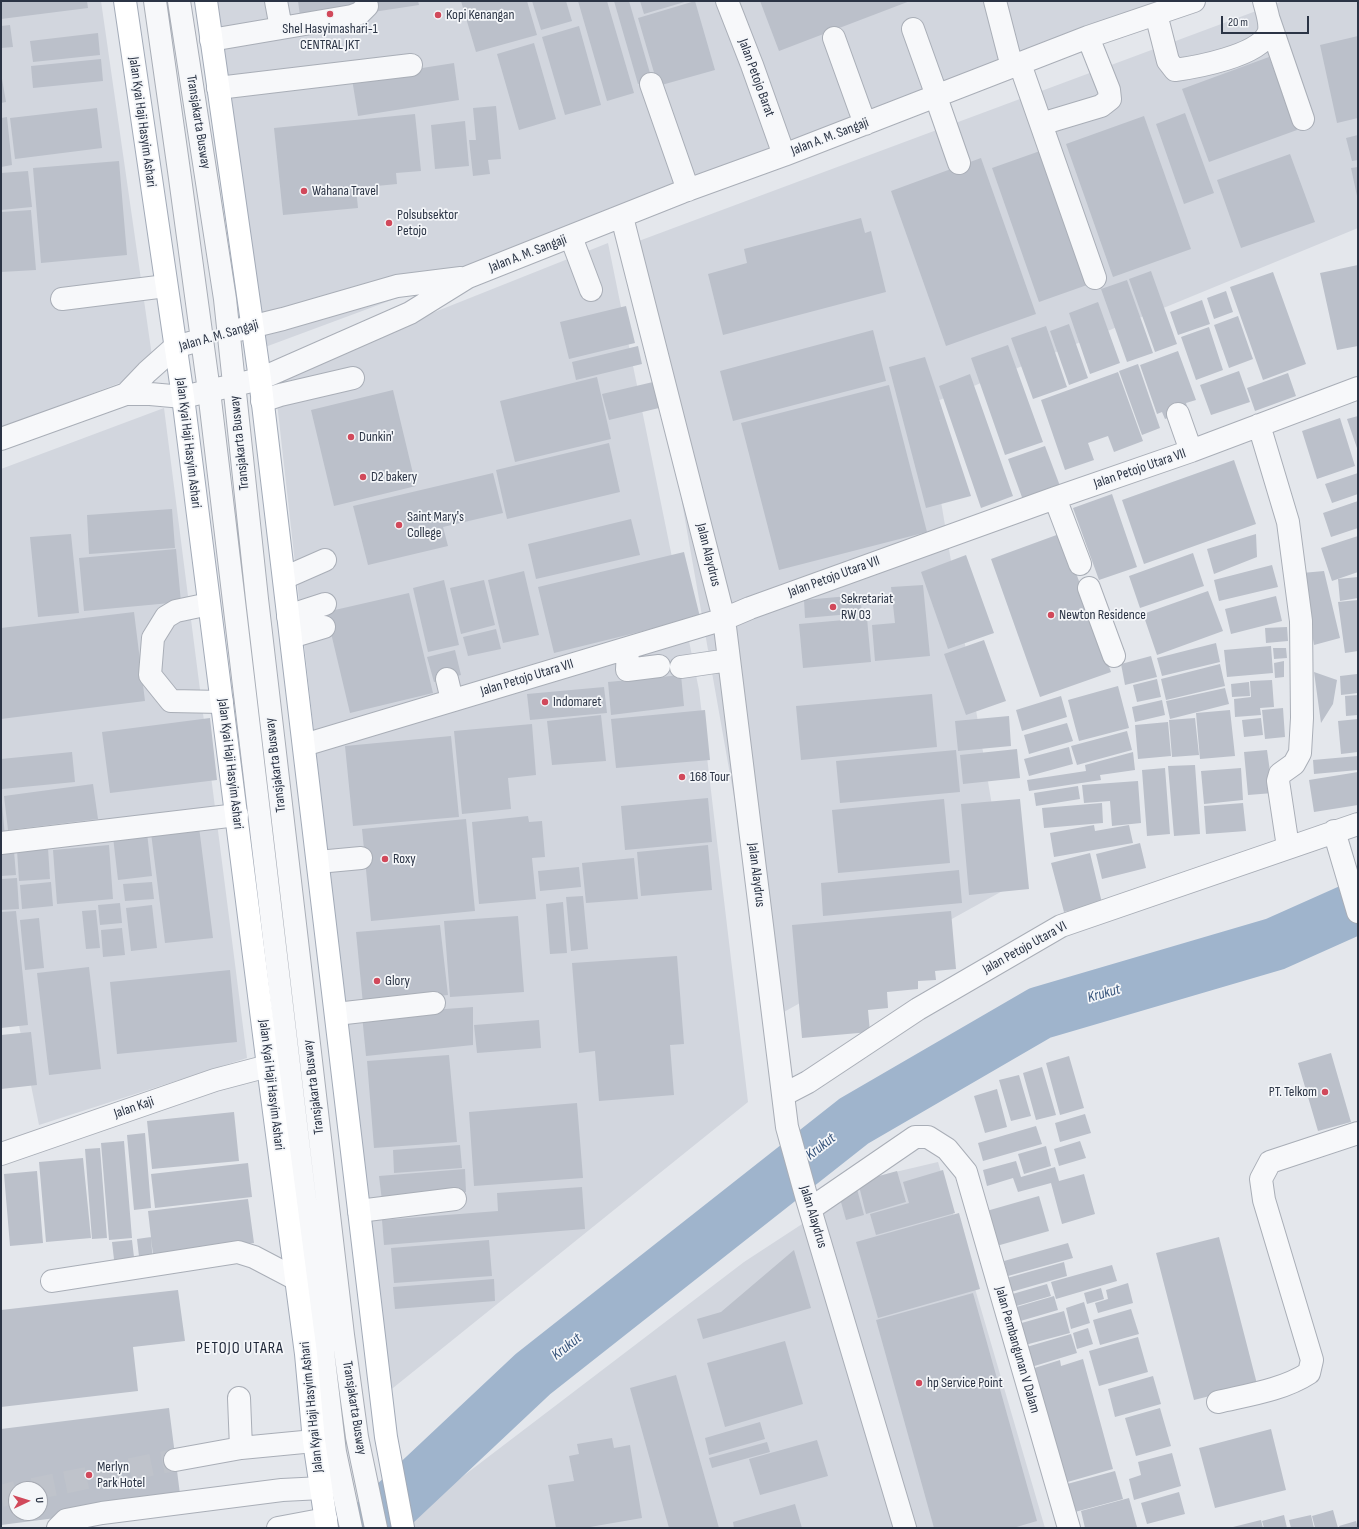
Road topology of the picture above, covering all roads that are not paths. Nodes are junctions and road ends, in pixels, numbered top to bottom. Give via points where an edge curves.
1 (125, 1) edge
2 (154, 1) edge
3 (179, 1) edge
4 (206, 1) edge
5 (276, 1) edge
6 (727, 1) edge
7 (995, 1) edge
8 (1194, 1) edge
9 (367, 6) dead end
10 (1266, 11) edge
11 (1156, 14) junction
12 (281, 28) junction
13 (913, 29) dead end
14 (1088, 37) junction
15 (834, 38) dead end
16 (212, 40) junction
17 (412, 65) dead end
18 (1016, 66) junction
19 (651, 84) dead end
20 (218, 88) junction
21 (937, 96) junction
22 (1303, 119) dead end
23 (865, 124) junction
24 (1041, 124) junction
25 (784, 155) junction
26 (959, 163) dead end
27 (688, 190) junction
28 (622, 217) junction
29 (571, 237) junction
30 (468, 278) junction
31 (1094, 278) dead end
32 (166, 286) junction
33 (591, 290) dead end
34 (62, 298) dead end
35 (252, 327) junction
36 (228, 332) junction
37 (202, 340) junction
38 (175, 347) junction
39 (353, 378) dead end
40 (260, 379) junction
41 (234, 386) junction
42 (1358, 388) edge
43 (209, 391) junction
44 (126, 394) junction
45 (183, 397) junction
46 (262, 401) junction
47 (1178, 414) dead end
48 (1260, 425) junction
49 (1, 439) edge
50 (1191, 451) junction
51 (1055, 498) junction
52 (325, 560) dead end
53 (1080, 564) dead end
54 (284, 578) junction
55 (1089, 588) dead end
56 (209, 604) junction
57 (325, 604) dead end
58 (724, 619) junction
59 (290, 626) junction
60 (324, 627) dead end
61 (628, 648) junction
62 (1114, 656) dead end
63 (729, 660) junction
64 (659, 666) dead end
65 (681, 667) dead end
66 (447, 679) dead end
67 (452, 700) junction
68 (222, 702) junction
69 (304, 745) junction
70 (237, 815) junction
71 (1358, 824) edge
72 (1334, 831) junction
73 (1, 843) edge
74 (1288, 847) junction
75 (361, 858) dead end
76 (318, 862) junction
77 (1358, 912) edge
78 (434, 1003) dead end
79 (336, 1014) junction
80 (268, 1066) junction
81 (783, 1095) junction
82 (1358, 1132) edge
83 (1, 1154) edge
84 (455, 1200) dead end
85 (809, 1204) junction
86 (359, 1211) junction
87 (296, 1279) junction
88 (52, 1280) dead end
89 (239, 1398) dead end
90 (1218, 1402) dead end
91 (314, 1440) junction
92 (241, 1448) junction
93 (175, 1460) tunnel mouth
94 (322, 1488) junction
95 (349, 1523) edge
96 (327, 1524) edge
97 (402, 1526) edge
98 (58, 1528) edge
99 (278, 1528) edge
100 (376, 1528) edge
101 (905, 1528) edge
102 (1069, 1528) edge

1 - 32 main road, Jalan Kyai Haji Hasyim Ashari
2 - 37 street, Transjakarta Busway
3 - 36 street, Transjakarta Busway
4 - 16 main road
5 - 12 street
6 - 25 street, Jalan Petojo Barat
7 - 18 street
8 - 11 street, Jalan A. M. Sangaji
9 - 12 street via 352,16
10 - 11 street via 1268,34 1259,44 1230,58 1194,68 1175,70 1168,61
10 - 22 street
11 - 14 street, Jalan A. M. Sangaji
12 - 16 street
13 - 21 street
14 - 18 street, Jalan A. M. Sangaji
14 - 24 street via 1109,90 1110,99 1101,106
15 - 23 street
16 - 20 main road
17 - 20 street
18 - 21 street, Jalan A. M. Sangaji
18 - 24 street
19 - 27 street
20 - 35 main road
21 - 23 street, Jalan A. M. Sangaji
21 - 26 street
23 - 25 street, Jalan A. M. Sangaji
24 - 31 street
25 - 27 street, Jalan A. M. Sangaji
27 - 28 street, Jalan A. M. Sangaji
28 - 29 street, Jalan A. M. Sangaji
28 - 58 street, Jalan Alaydrus
29 - 30 street, Jalan A. M. Sangaji
29 - 33 street
30 - 35 street, Jalan A. M. Sangaji via 397,286
30 - 40 street, Jalan A. M. Sangaji via 410,313
32 - 34 street
32 - 38 main road, Jalan Kyai Haji Hasyim Ashari
35 - 36 street, Jalan A. M. Sangaji
35 - 40 main road
36 - 37 street, Jalan A. M. Sangaji
36 - 41 street, Transjakarta Busway
37 - 38 street, Jalan A. M. Sangaji
37 - 43 street, Transjakarta Busway
38 - 44 street, Jalan A. M. Sangaji
38 - 45 main road, Jalan Kyai Haji Hasyim Ashari
39 - 46 street
40 - 41 street, Jalan A. M. Sangaji
40 - 46 main road
41 - 43 street, Jalan A. M. Sangaji
41 - 100 street, Transjakarta Busway via 343,1335 357,1436
42 - 48 street, Jalan Petojo Utara VII
43 - 45 street, Jalan A. M. Sangaji
43 - 95 street, Transjakarta Busway via 335,1452
44 - 45 street, Jalan A. M. Sangaji
44 - 49 street, Jalan A. M. Sangaji
45 - 56 main road, Jalan Kyai Haji Hasyim Ashari
46 - 54 main road
47 - 50 street
48 - 50 street, Jalan Petojo Utara VII
48 - 74 street via 1288,522 1301,621 1300,753 1294,764 1280,774 1278,781
50 - 51 street, Jalan Petojo Utara VII
51 - 53 street
51 - 58 street, Jalan Petojo Utara VII
52 - 54 street
54 - 59 main road
55 - 62 street
56 - 68 main road, Jalan Kyai Haji Hasyim Ashari
56 - 68 street via 176,611 166,617 153,638 150,676 171,701
57 - 59 street
58 - 61 street, Jalan Petojo Utara VII
58 - 63 street, Jalan Alaydrus
59 - 60 street
59 - 69 main road
61 - 64 street via 627,670
61 - 67 street, Jalan Petojo Utara VII
63 - 65 street
63 - 81 street, Jalan Alaydrus
66 - 67 street
67 - 69 street, Jalan Petojo Utara VII
68 - 70 main road, Jalan Kyai Haji Hasyim Ashari
69 - 76 main road
70 - 73 street
70 - 80 main road, Jalan Kyai Haji Hasyim Ashari
71 - 72 street, Jalan Petojo Utara VI
72 - 74 street, Jalan Petojo Utara VI
72 - 77 street
74 - 81 street, Jalan Petojo Utara VI via 1061,926 918,1009 808,1082
75 - 76 street
76 - 79 main road
78 - 79 street
79 - 86 main road
80 - 83 street, Jalan Kaji via 215,1080
80 - 87 main road, Jalan Kyai Haji Hasyim Ashari
81 - 85 street, Jalan Alaydrus via 787,1127
82 - 90 street via 1270,1162 1261,1179 1264,1200 1312,1360 1309,1373 1299,1380 1272,1389
84 - 86 street
85 - 101 street, Jalan Alaydrus
85 - 102 street, Jalan Pembangunan V Dalam via 915,1137 928,1137 947,1149 966,1172
86 - 97 main road via 385,1430
87 - 88 street via 254,1257 238,1252
87 - 91 main road, Jalan Kyai Haji Hasyim Ashari
89 - 92 street
91 - 92 street
91 - 94 main road, Jalan Kyai Haji Hasyim Ashari
92 - 93 street
94 - 96 main road, Jalan Kyai Haji Hasyim Ashari
94 - 98 street via 282,1490 102,1513 66,1520
96 - 99 street

